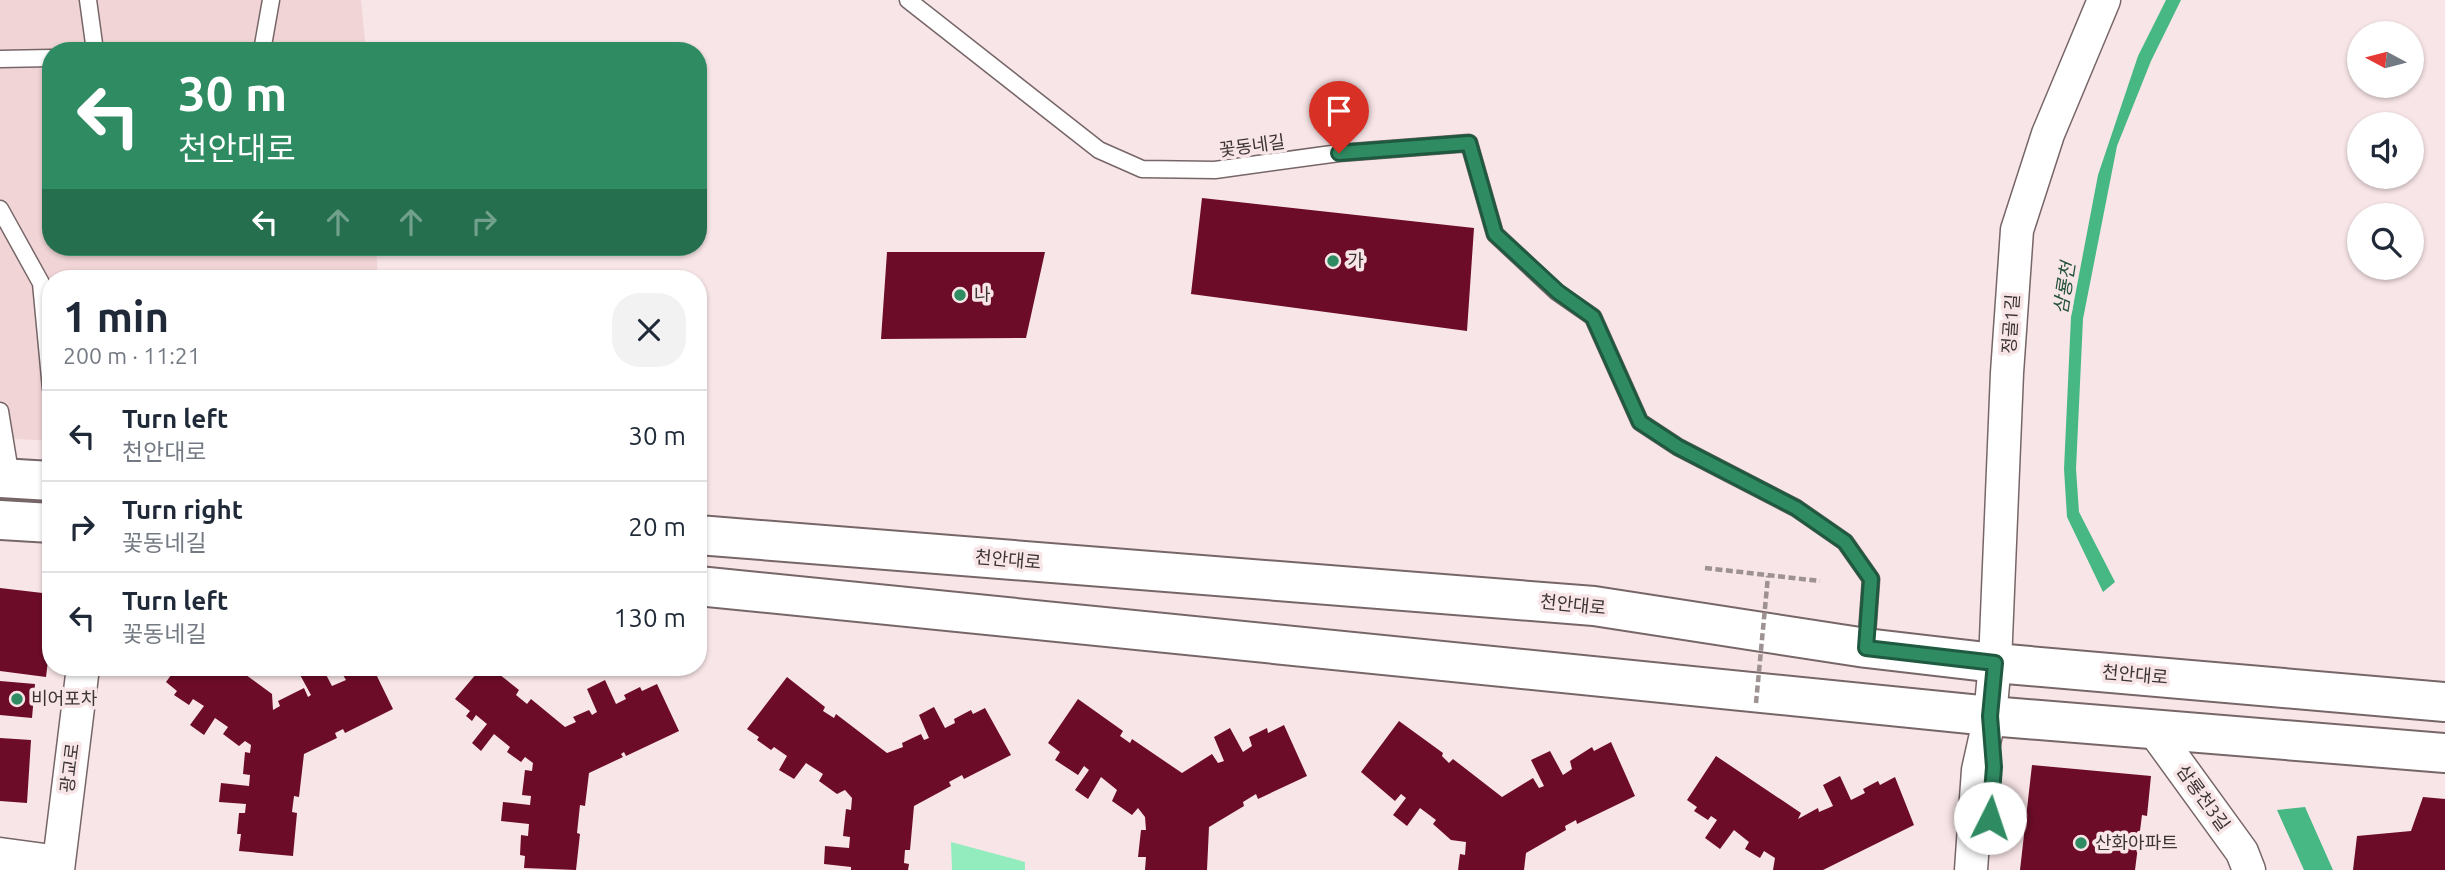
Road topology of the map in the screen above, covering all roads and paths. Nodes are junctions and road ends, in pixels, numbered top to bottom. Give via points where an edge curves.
1 (88, 0) edge
2 (271, 0) edge
3 (908, 0) edge
4 (2104, 0) edge
5 (94, 42) edge
6 (264, 42) edge
7 (42, 58) edge
8 (0, 59) edge
9 (0, 209) edge
10 (42, 294) edge
11 (0, 411) edge
12 (5, 478) edge
13 (42, 480) edge
14 (0, 520) edge
15 (42, 522) edge
16 (707, 536) edge
17 (1705, 568) dead end
18 (1768, 576) junction
19 (1820, 582) dead end
20 (707, 587) edge
21 (1866, 648) junction
22 (1995, 663) junction
23 (82, 676) edge
24 (2445, 702) edge
25 (1756, 703) dead end
26 (1990, 716) junction
27 (2152, 728) junction
28 (2445, 753) edge
29 (0, 854) edge
30 (58, 866) edge
31 (1971, 870) edge
32 (1986, 870) edge
33 (2249, 870) edge

1 - 5 lane
2 - 6 lane
3 - 21 lane, 꽃동네길 via 1099,150 1142,169 1215,170 1339,153 1469,143 1495,234 1558,292 1593,317 1640,422 1678,447 1796,508 1845,542 1871,579
4 - 22 street, 정골1길 via 2048,134 2017,230
7 - 8 lane
9 - 10 lane via 41,284
11 - 12 lane
12 - 13 main road
14 - 15 main road
16 - 21 main road, 천안대로 via 1594,606
17 - 18 path
18 - 19 path
18 - 25 path, bridge
20 - 26 main road
21 - 22 main road, 천안대로
22 - 24 main road, 천안대로
22 - 26 street, 정골1길
23 - 30 street, 광교로
26 - 27 main road
26 - 31 street via 1978,770
26 - 32 street via 1994,767
27 - 28 main road
27 - 33 street, 삼룡천3길 via 2242,852
29 - 30 street

